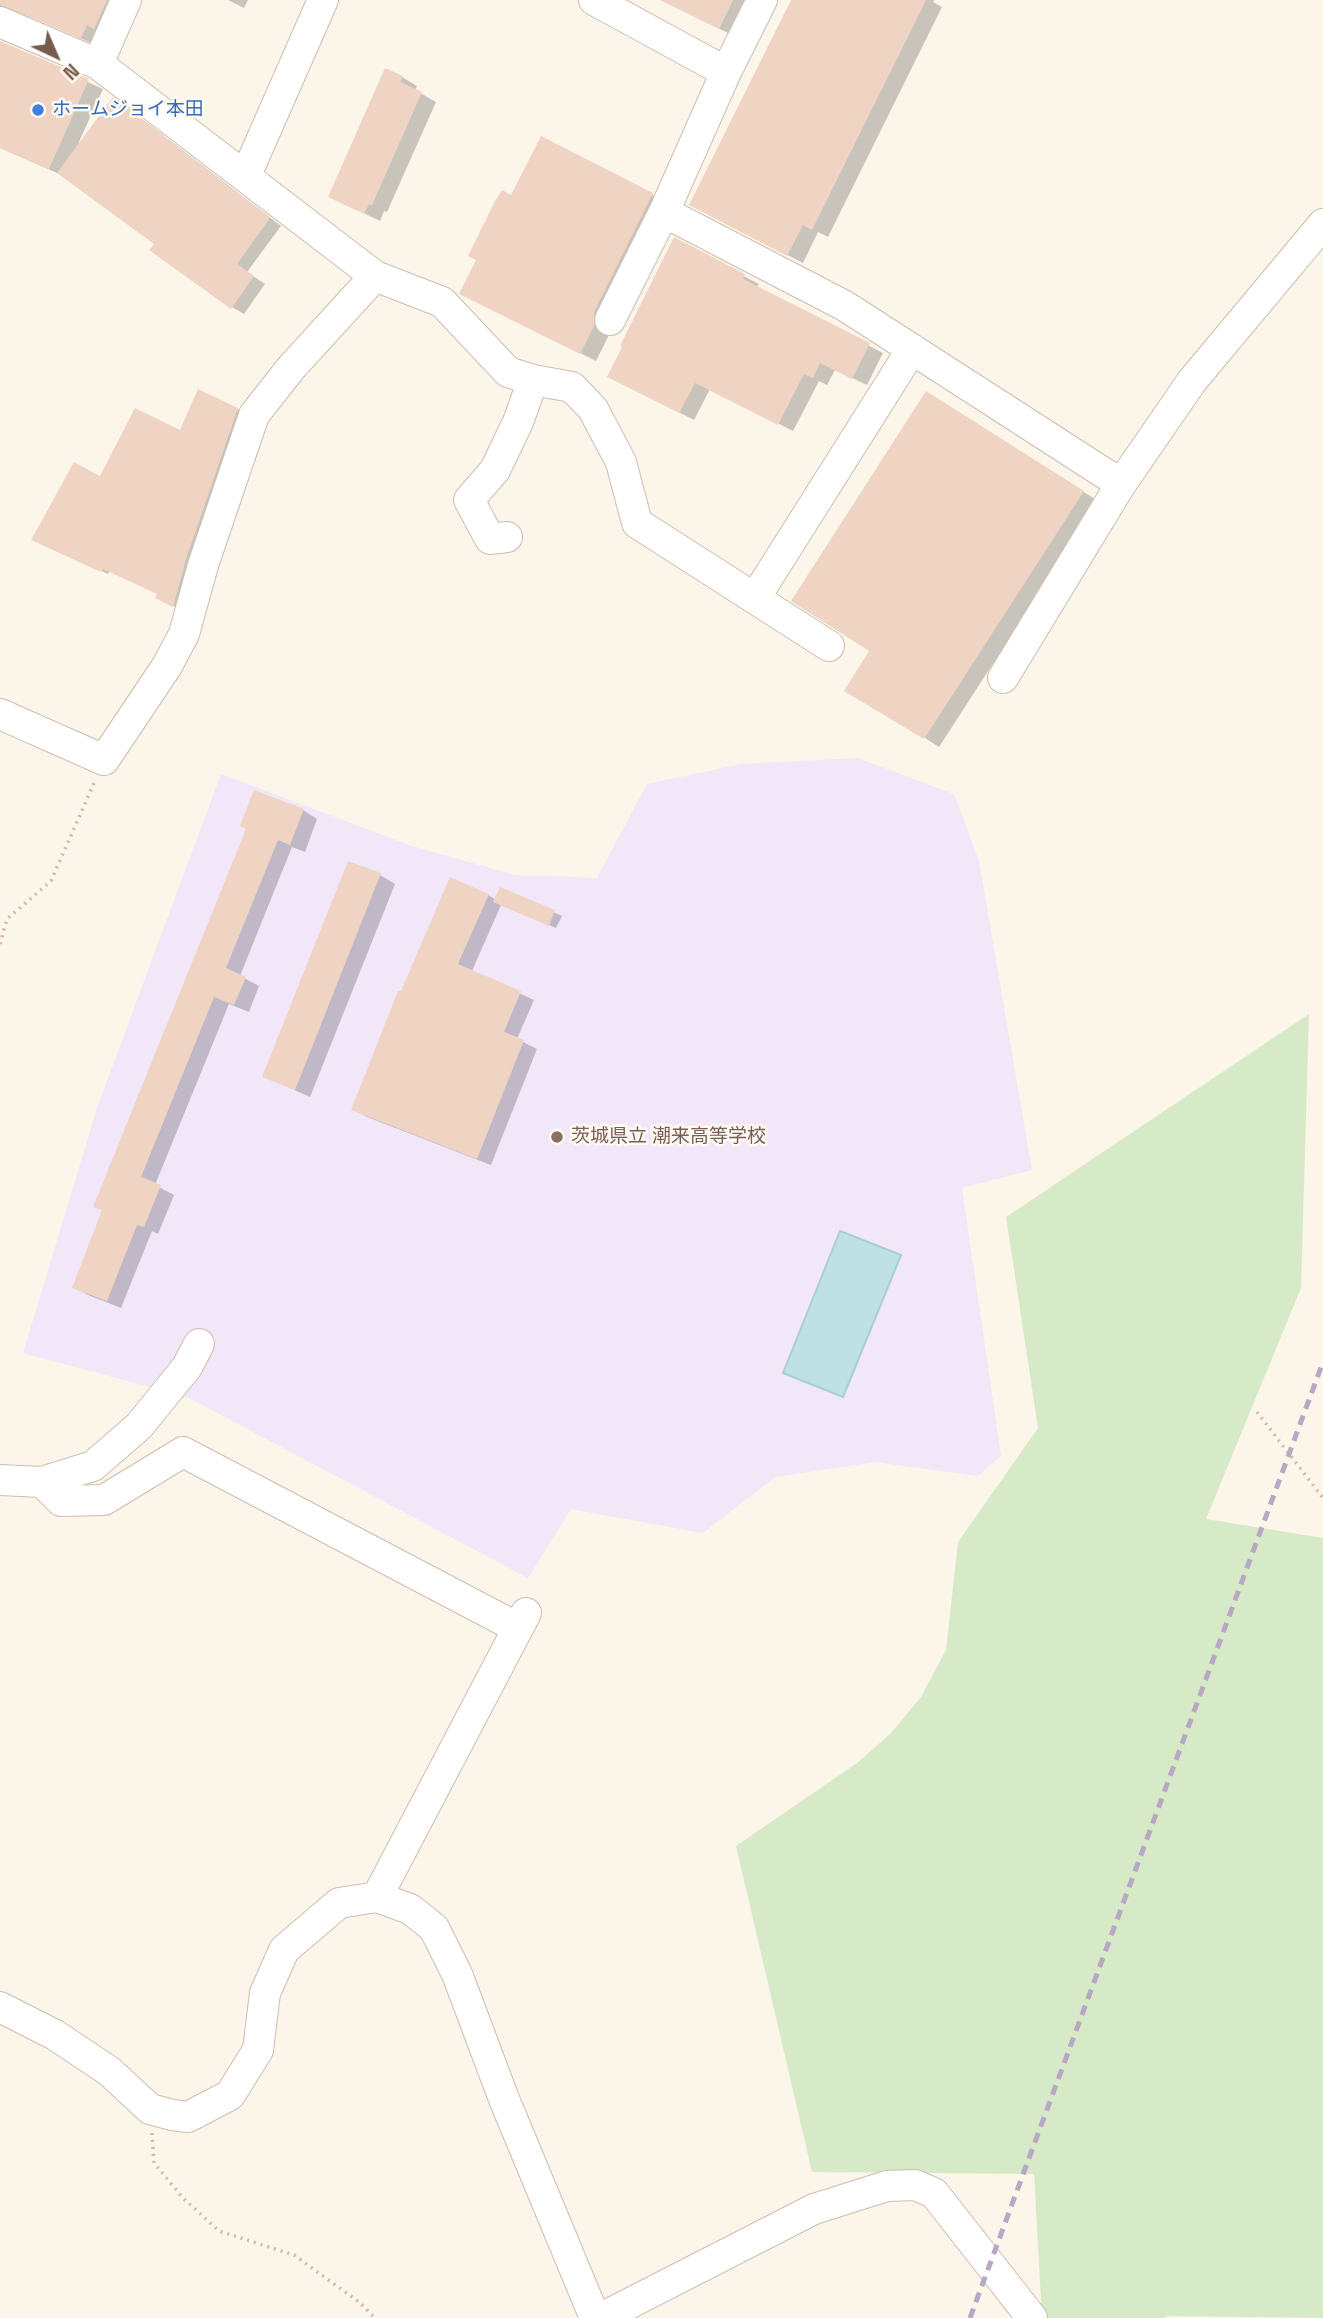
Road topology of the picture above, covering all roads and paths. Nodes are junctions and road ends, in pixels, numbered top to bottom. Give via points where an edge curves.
1 (126, 0) edge
2 (323, 0) edge
3 (594, 0) edge
4 (762, 0) edge
5 (0, 22) edge
6 (97, 64) junction
7 (726, 72) junction
8 (246, 175) junction
9 (664, 212) junction
10 (1323, 223) edge
11 (375, 276) junction
12 (610, 320) dead end
13 (912, 349) junction
14 (533, 380) junction
15 (1121, 484) junction
16 (507, 537) dead end
17 (755, 598) junction
18 (829, 646) dead end
19 (1003, 678) dead end
20 (0, 715) edge
21 (104, 760) junction
22 (0, 944) edge
23 (199, 1345) dead end
24 (1257, 1412) dead end
25 (0, 1480) edge
26 (42, 1482) junction
27 (1323, 1498) edge
28 (377, 1897) junction
29 (0, 2007) edge
30 (150, 2109) junction
31 (375, 2318) edge
32 (596, 2318) edge
33 (601, 2318) edge
34 (1032, 2318) edge

1 - 6 street
2 - 8 street
3 - 7 street
4 - 7 street
5 - 6 street
6 - 8 street
7 - 9 street
8 - 11 street
9 - 12 street
9 - 13 street via 845,306
10 - 15 street via 1192,380
11 - 14 street via 442,302 508,372
11 - 21 street via 254,415 184,634
13 - 15 street
13 - 17 street
14 - 16 street via 495,470 469,500 490,539
14 - 17 street via 572,387 593,409 621,462 637,523
15 - 19 street
17 - 18 street
20 - 21 street
21 - 22 path via 51,881 7,919
23 - 26 street via 139,1426 93,1466
24 - 27 path, bridge
25 - 26 street
26 - 28 street via 61,1501 104,1500 183,1451 522,1621
28 - 30 street via 339,1903 284,1950 265,1993 258,2050 230,2095 188,2116
28 - 32 street via 410,1909 434,1928 457,1973
29 - 30 street via 55,2035 109,2071
30 - 31 path via 153,2163 219,2231 293,2255
33 - 34 street via 814,2209 887,2186 915,2185 934,2193

